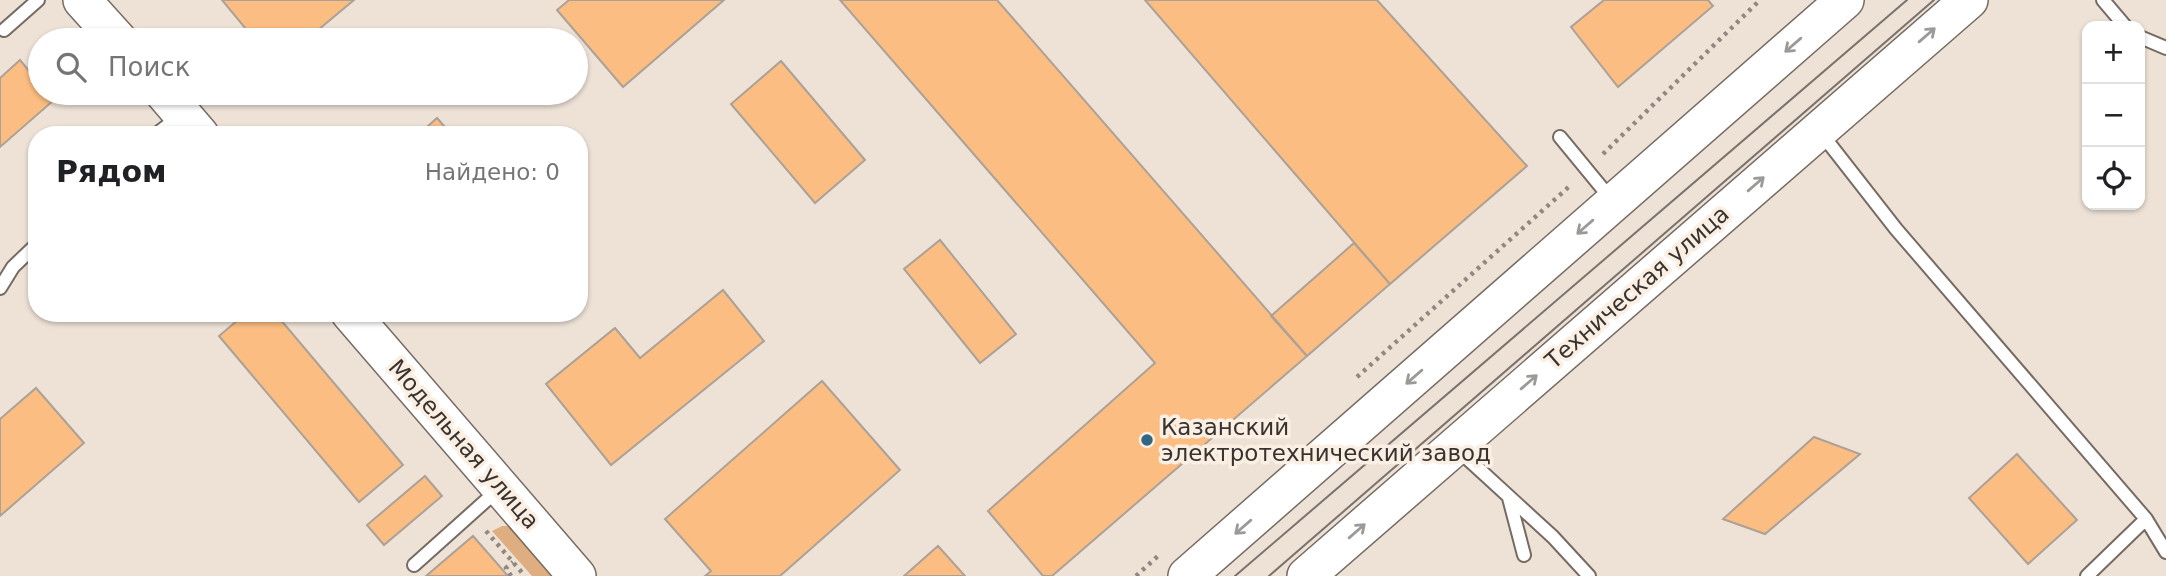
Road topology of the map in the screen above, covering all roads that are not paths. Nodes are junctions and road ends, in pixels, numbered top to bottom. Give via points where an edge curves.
1 (38, 0) edge
2 (82, 0) edge
3 (1845, 0) edge
4 (1969, 0) edge
5 (2103, 0) edge
6 (2122, 21) edge
7 (107, 28) edge
8 (4, 30) dead end
9 (2145, 40) edge
10 (2166, 48) edge
11 (1818, 130) junction
12 (1560, 137) dead end
13 (1614, 202) junction
14 (28, 253) edge
15 (0, 288) edge
16 (358, 322) edge
17 (1454, 447) junction
18 (501, 487) junction
19 (1509, 496) junction
20 (2146, 519) junction
21 (2166, 552) edge
22 (1524, 555) dead end
23 (1177, 562) edge
24 (414, 565) dead end
25 (1321, 567) edge
26 (577, 576) edge
27 (1588, 576) edge
28 (2087, 576) edge

1 - 8 lane
2 - 7 main road
3 -> 13 main road
11 -> 4 main road, Техническая улица
5 - 6 lane
9 - 10 lane
17 -> 11 main road, Техническая улица
11 - 20 lane via 1896,229
12 - 13 lane
13 -> 23 main road
14 - 15 lane
16 - 18 main road, Модельная улица
17 - 19 lane
25 -> 17 main road, Техническая улица
18 - 24 lane
18 - 26 main road, Модельная улица
19 - 22 lane
19 - 27 lane
20 - 21 lane
20 - 28 lane

